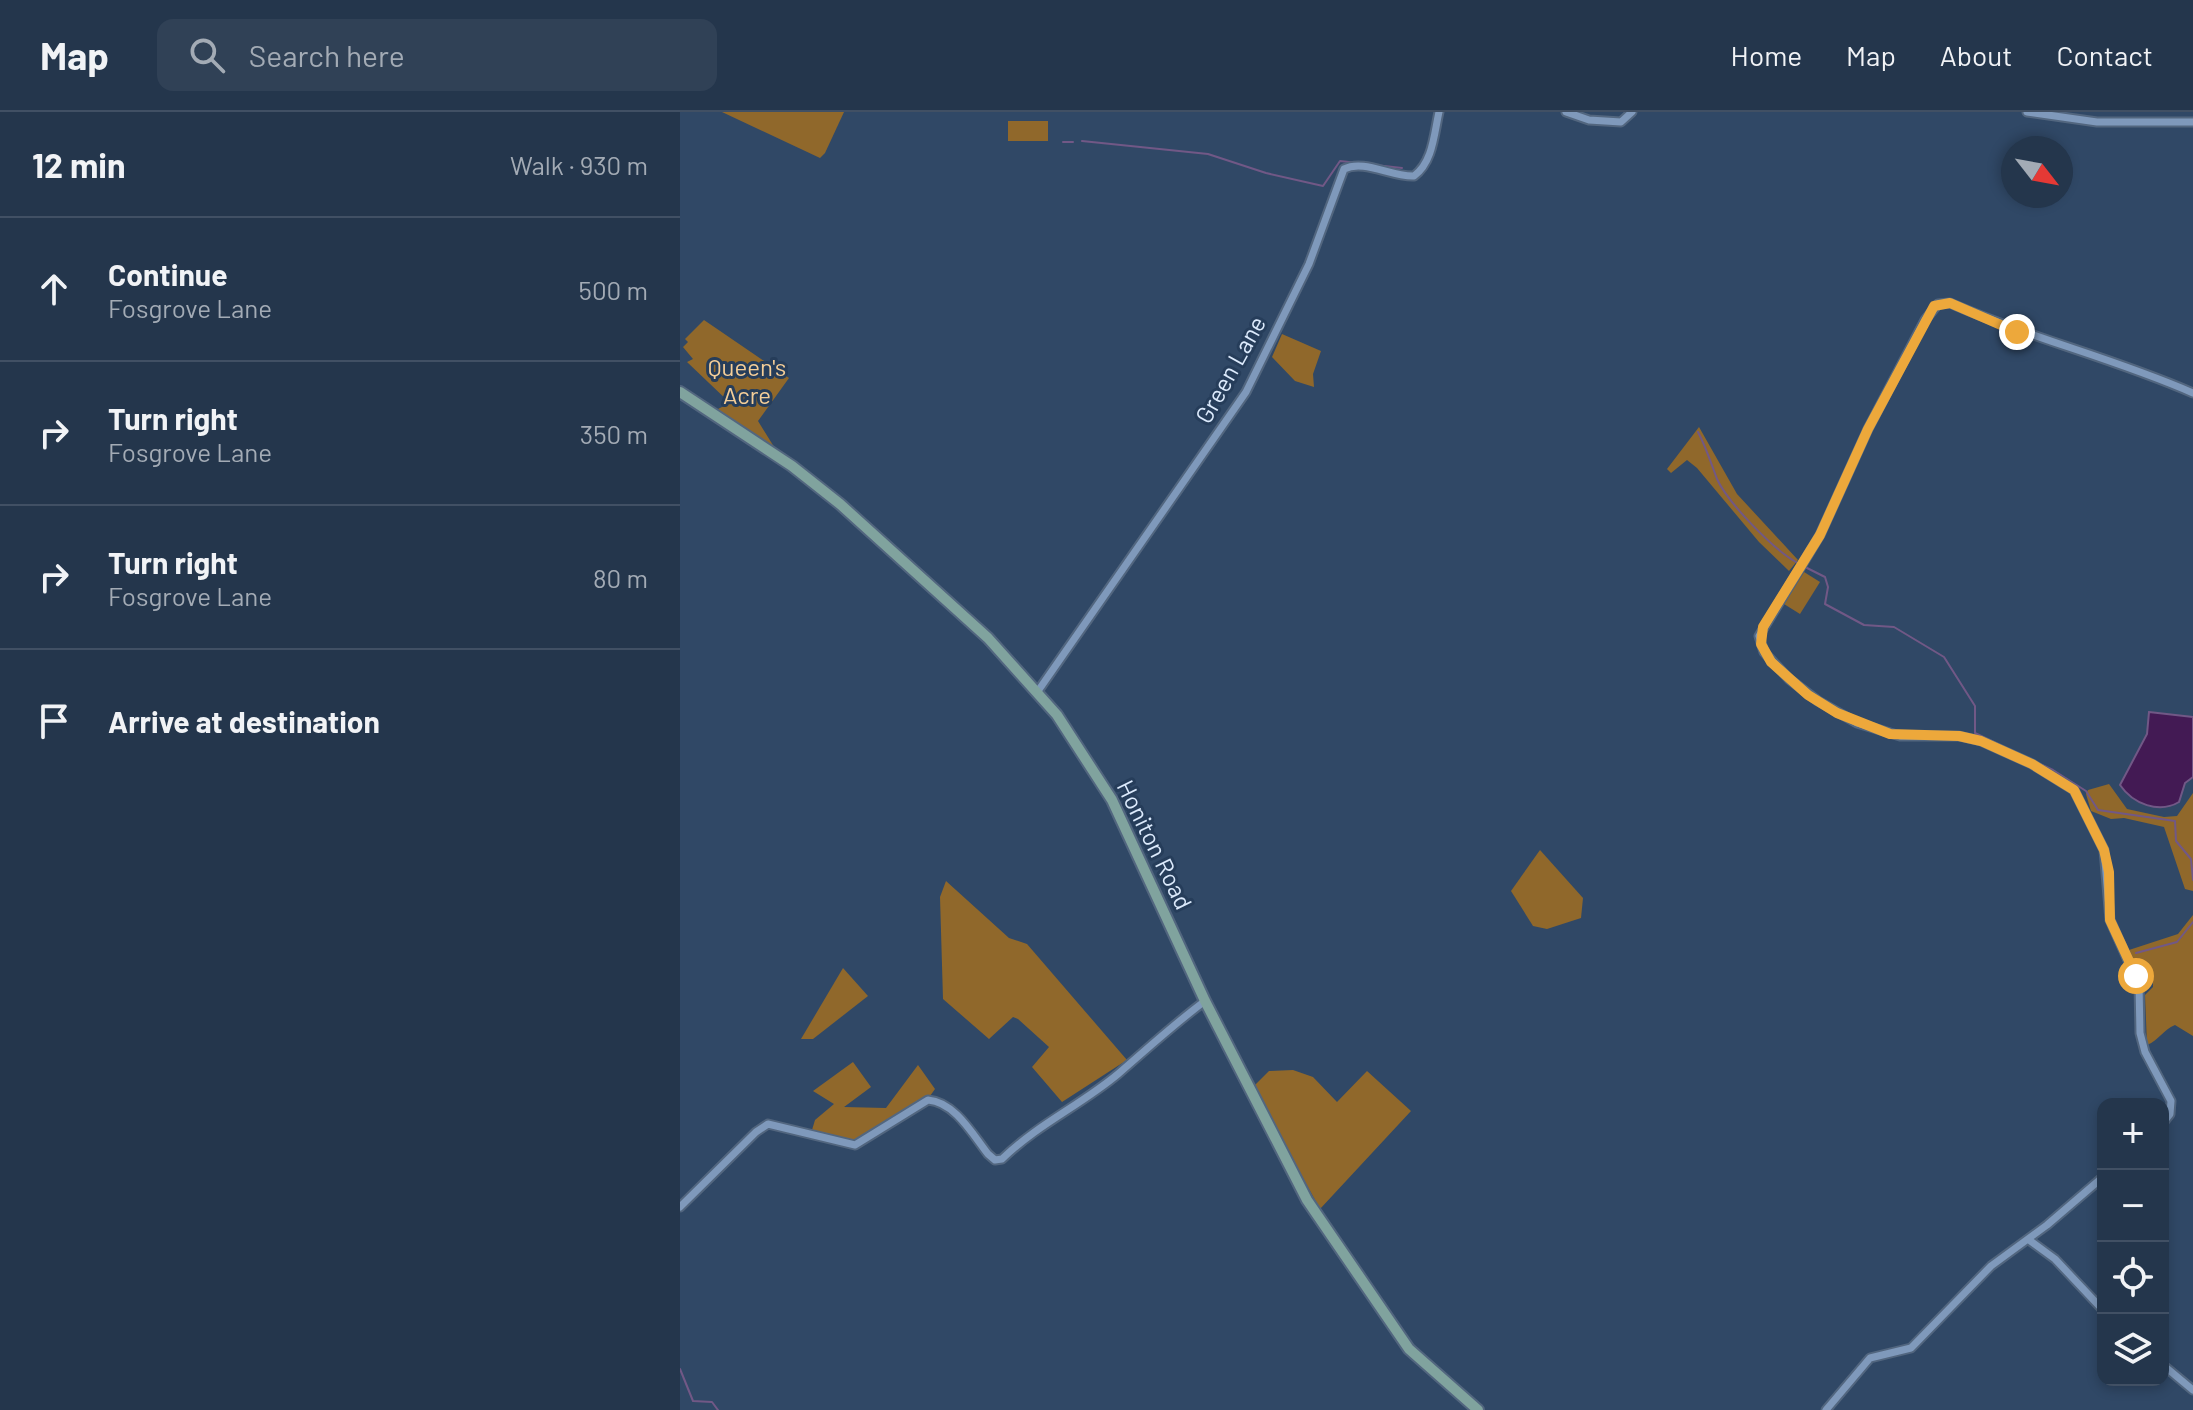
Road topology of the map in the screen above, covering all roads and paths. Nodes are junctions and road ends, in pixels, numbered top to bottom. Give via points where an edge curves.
1 (1439, 112) edge
2 (1566, 112) edge
3 (1632, 112) edge
4 (2027, 112) edge
5 (2193, 122) edge
6 (680, 392) edge
7 (2193, 393) edge
8 (1038, 691) junction
9 (1205, 1001) junction
10 (2169, 1115) edge
11 (2097, 1182) edge
12 (680, 1207) edge
13 (2029, 1240) junction
14 (2097, 1304) edge
15 (2169, 1370) edge
16 (2193, 1390) edge
17 (1478, 1410) edge
18 (1826, 1410) edge

1 - 8 street, Green Lane via 1429,155 1414,176 1356,165 1344,169 1309,264 1246,392
2 - 3 street via 1621,122
4 - 5 street via 2097,122
6 - 8 main road, Honiton Road via 813,481 988,638
7 - 10 street via 1950,303 1938,304 1868,429 1820,535 1759,634 1764,652 1780,670 1845,717 1890,734 1981,741 2074,790 2104,850 2110,920 2139,985 2140,1033 2171,1101
8 - 9 main road, Honiton Road via 1112,800
9 - 12 street via 1118,1075 1049,1119 1002,1159 988,1154 953,1110 928,1100 855,1145 768,1124
9 - 17 main road, Honiton Road via 1307,1200 1409,1349
11 - 13 street
13 - 14 street
13 - 18 street via 1991,1266 1911,1348 1870,1358
15 - 16 street

